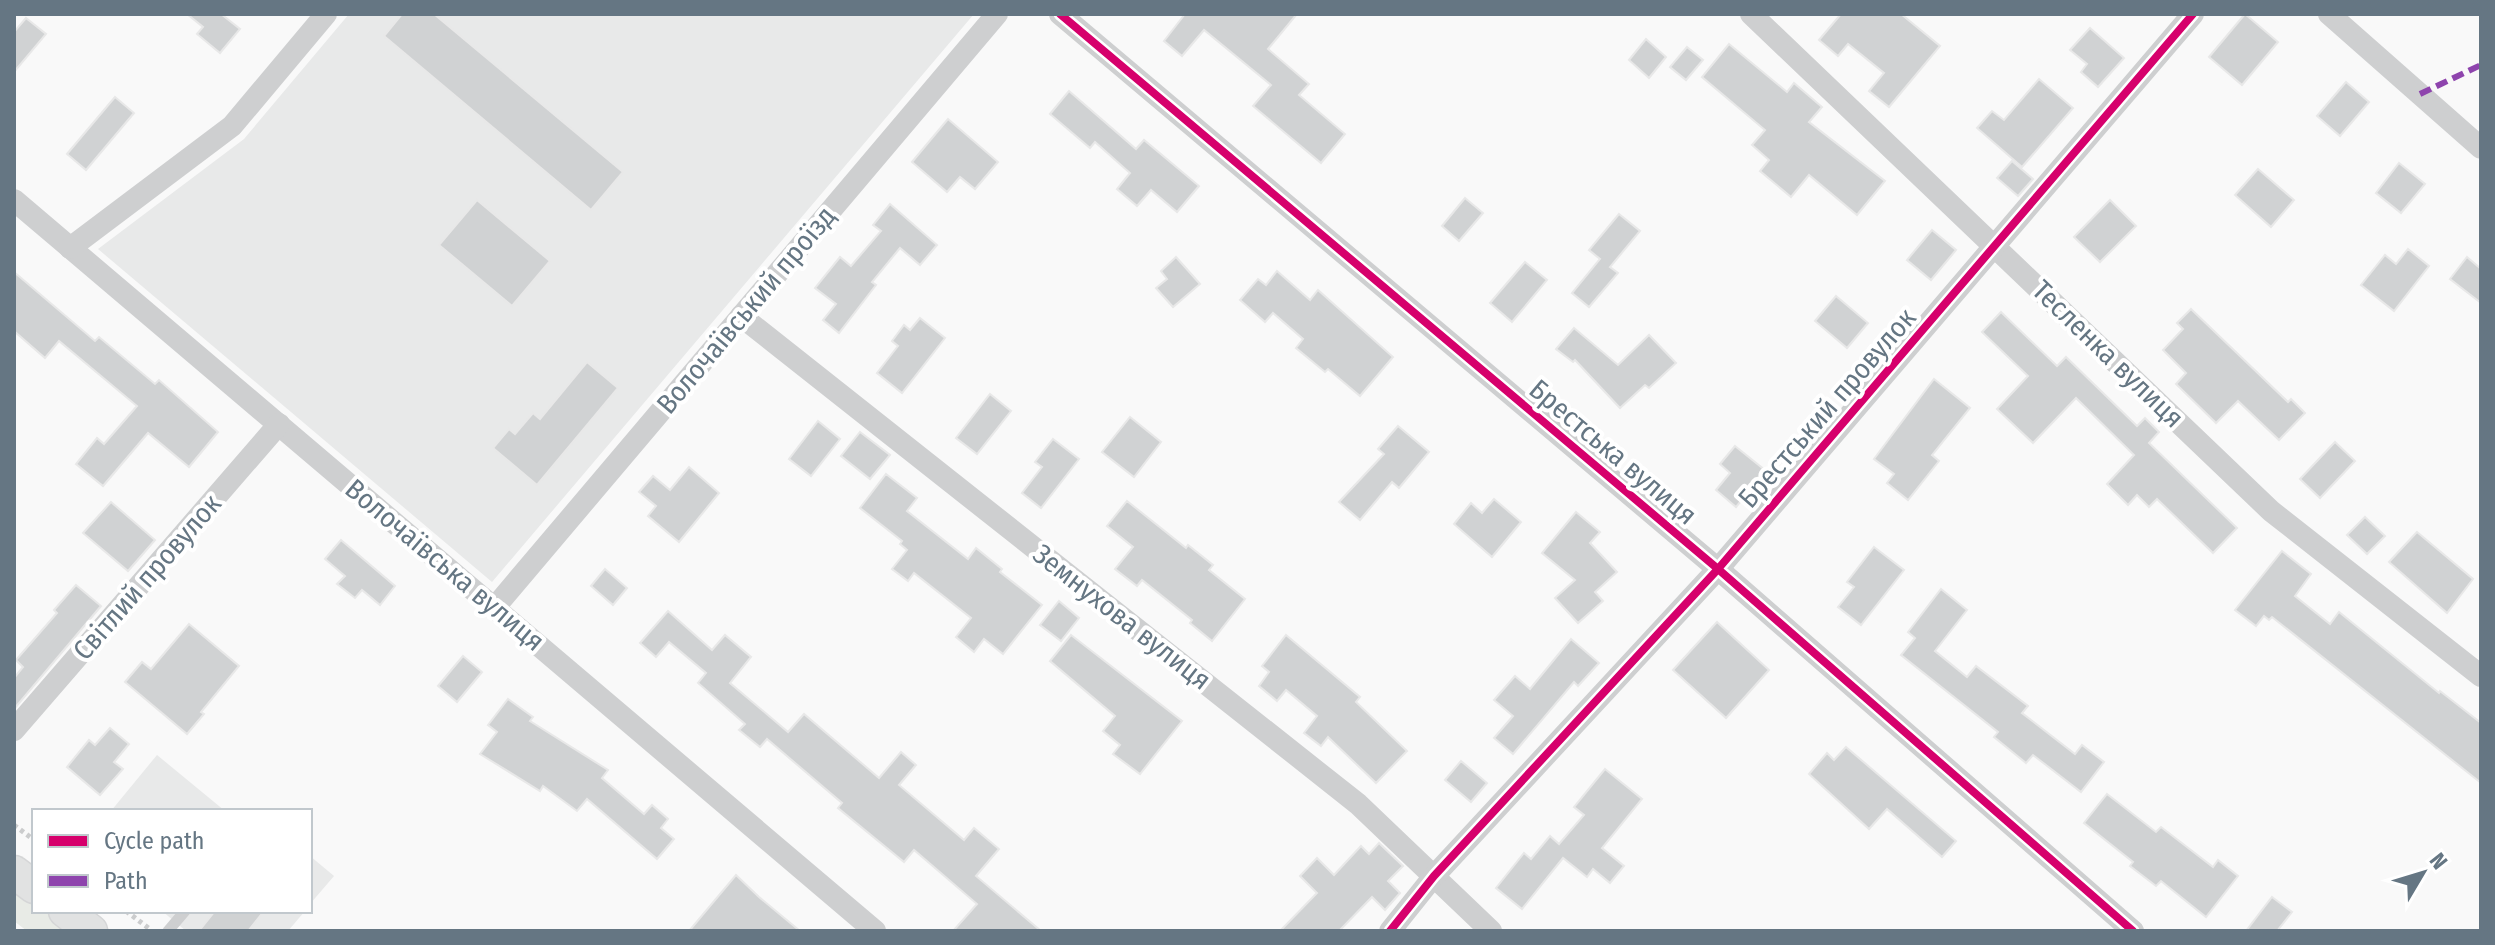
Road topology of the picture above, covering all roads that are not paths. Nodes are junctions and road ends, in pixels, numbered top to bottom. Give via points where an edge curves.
1 (326, 14) edge
2 (997, 14) edge
3 (1060, 14) edge
4 (1751, 14) edge
5 (2193, 14) edge
6 (2329, 14) edge
7 (2481, 148) edge
8 (14, 200) edge
9 (1994, 246) junction
10 (70, 248) junction
11 (741, 316) junction
12 (279, 424) junction
13 (1718, 569) junction
14 (495, 607) junction
15 (2481, 676) edge
16 (14, 730) edge
17 (14, 872) edge
18 (1434, 876) junction
19 (32, 886) edge
20 (68, 913) edge
21 (183, 913) edge
22 (91, 931) edge
23 (168, 931) edge
24 (875, 931) edge
25 (1390, 931) edge
26 (1491, 931) edge
27 (2133, 931) edge

1 - 10 street via 232,126
2 - 11 street, Волочаївський проїзд
3 - 13 street, Брестська вулиця
4 - 9 street, Тесленка вулиця
5 - 9 street, Брестський провулок
6 - 7 street
8 - 10 street, Волочаївська вулиця
9 - 13 street, Брестський провулок
9 - 15 street, Тесленка вулиця via 2271,511
10 - 12 street, Волочаївська вулиця
11 - 14 street, Волочаївський проїзд
11 - 18 street, Земнухова вулиця via 1358,804
12 - 14 street, Волочаївська вулиця
12 - 16 street, Світлий провулок
13 - 18 street, Брестський провулок
13 - 27 street, Брестська вулиця
14 - 24 street, Волочаївська вулиця
17 - 19 street
18 - 25 street, Брестський провулок
18 - 26 street, Земнухова вулиця
20 - 22 street
21 - 23 lane

